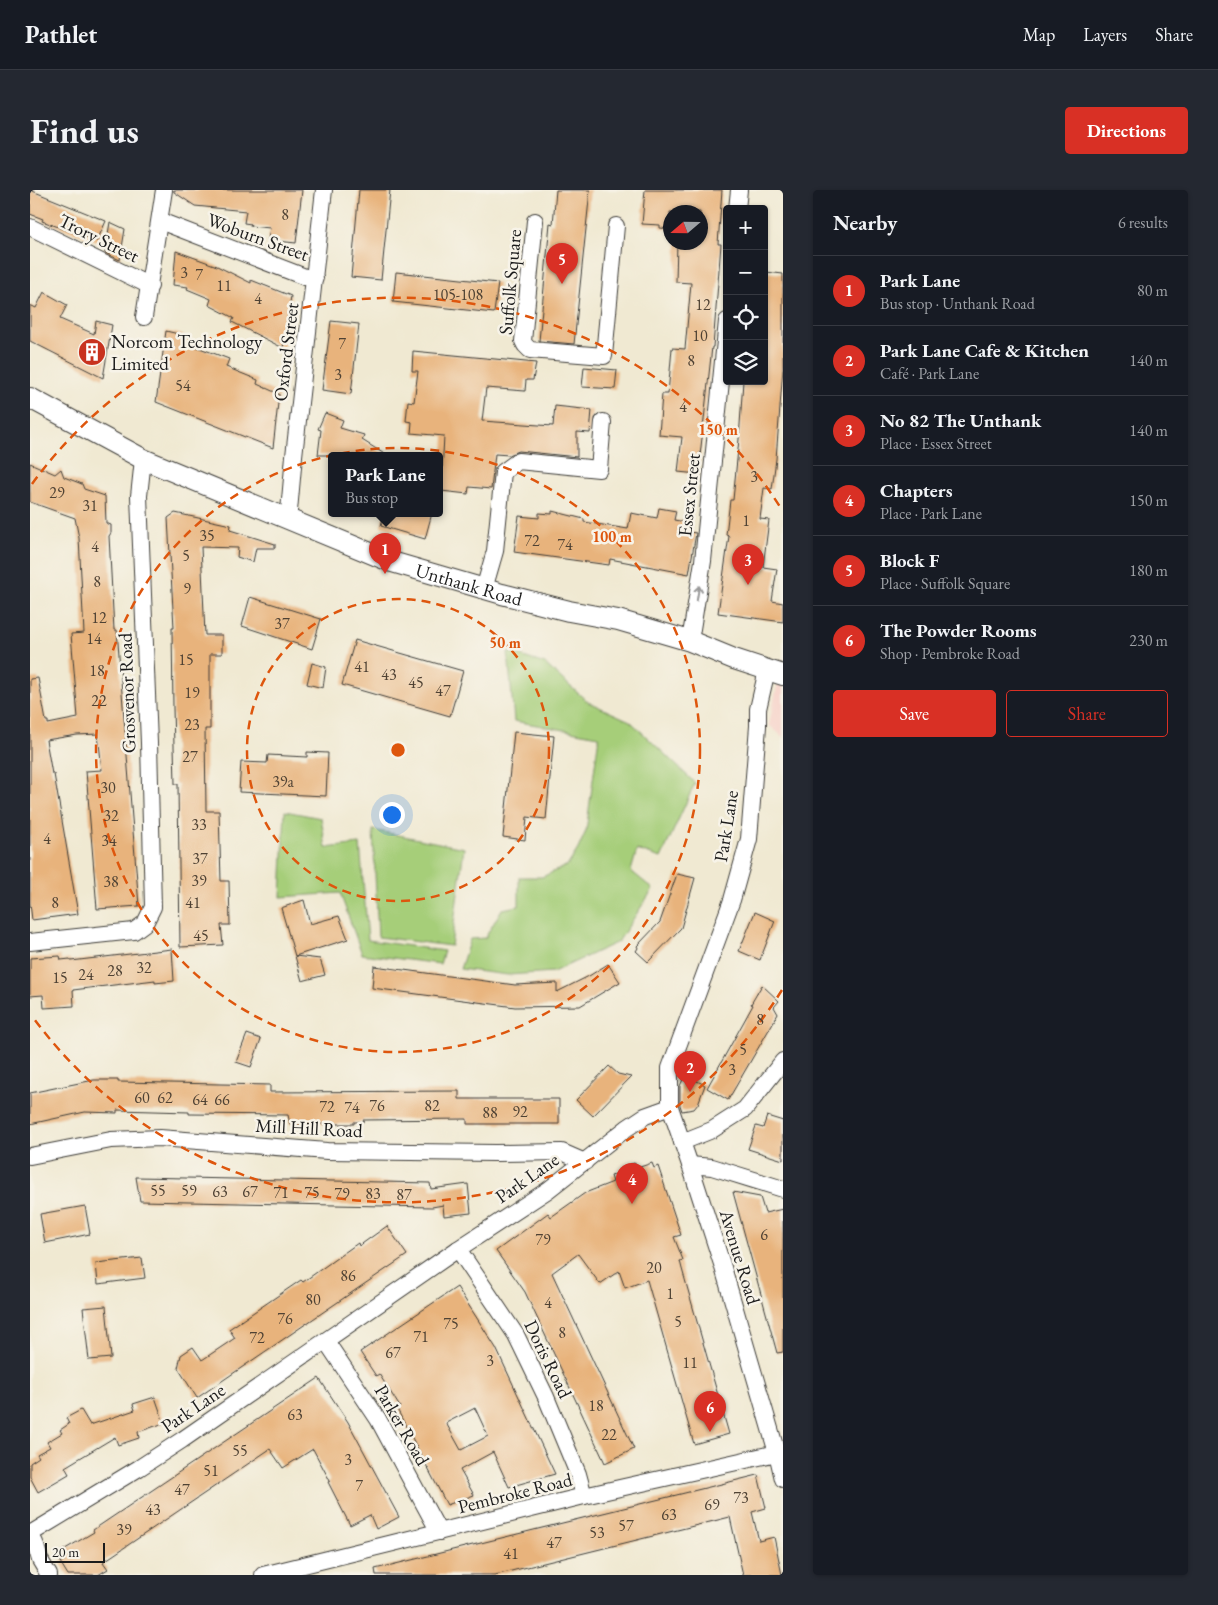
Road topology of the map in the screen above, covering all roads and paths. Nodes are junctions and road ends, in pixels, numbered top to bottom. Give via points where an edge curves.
1 (164, 190) edge
2 (324, 190) edge
3 (739, 190) edge
4 (737, 205) edge
5 (535, 221) dead end
6 (160, 222) junction
7 (30, 226) edge
8 (616, 226) dead end
9 (315, 278) junction
10 (150, 286) junction
11 (144, 317) dead end
12 (725, 340) edge
13 (30, 398) edge
14 (603, 422) dead end
15 (143, 459) junction
16 (286, 519) junction
17 (484, 589) junction
18 (690, 642) junction
19 (775, 673) edge
20 (30, 942) edge
21 (783, 1061) edge
22 (670, 1107) junction
23 (682, 1142) junction
24 (30, 1156) edge
25 (585, 1162) junction
26 (690, 1165) junction
27 (783, 1189) edge
28 (458, 1249) junction
29 (326, 1341) junction
30 (777, 1453) junction
31 (783, 1479) edge
32 (584, 1496) junction
33 (439, 1532) junction
34 (30, 1534) edge
35 (49, 1575) edge
36 (263, 1575) edge

1 - 6 street
2 - 9 street, Oxford Street
3 - 4 street
5 - 8 street, Suffolk Square via 525,346 530,350 604,356
6 - 9 street, Woburn Street
6 - 10 street
7 - 10 street, Trory Street
9 - 16 street, Oxford Street
10 - 11 street
18 -> 12 street, Essex Street via 703,561
13 - 15 street, Unthank Road
14 - 17 street via 599,469 518,462 503,472 495,551
15 - 16 street, Unthank Road
15 - 20 street, Grosvenor Road via 139,496 153,907 145,923 134,931
16 - 17 street, Unthank Road via 392,562
17 - 18 street, Unthank Road via 618,620
18 - 19 street, Unthank Road
19 - 22 street, Park Lane via 758,709 749,839 732,900 670,1068
21 - 23 street via 745,1109 712,1130
22 - 23 street, Avenue Road
22 - 25 street, Park Lane via 645,1116
23 - 26 street, Avenue Road
24 - 25 street, Mill Hill Road via 111,1140 160,1138 327,1151 562,1152
25 - 28 street, Park Lane
26 - 27 street via 712,1167
26 - 30 street, Avenue Road
28 - 29 street, Park Lane
28 - 32 street, Doris Road via 516,1335 546,1398
29 - 33 street, Parker Road via 378,1419
29 - 34 street, Park Lane via 146,1464
30 - 31 street, Avenue Road
30 - 32 street, Pembroke Road
32 - 33 street, Pembroke Road
33 - 36 street, Pembroke Road
34 - 35 street

